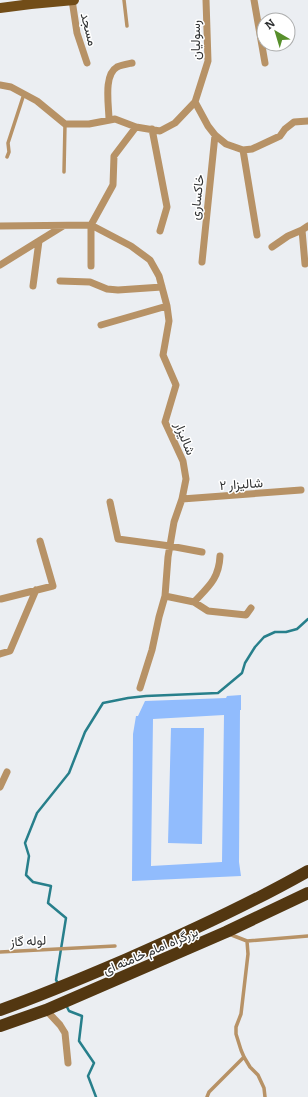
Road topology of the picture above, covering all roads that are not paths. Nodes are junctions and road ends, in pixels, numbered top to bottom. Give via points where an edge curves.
1 (73, 0) edge
2 (124, 0) edge
3 (206, 0) edge
4 (254, 0) edge
5 (0, 8) edge
6 (127, 26) dead end
7 (132, 62) dead end
8 (87, 63) dead end
9 (265, 63) dead end
10 (0, 85) edge
11 (24, 94) junction
12 (194, 102) junction
13 (109, 120) junction
14 (308, 122) edge
15 (65, 124) junction
16 (136, 127) junction
17 (152, 129) junction
18 (215, 135) junction
19 (243, 150) junction
20 (7, 157) dead end
21 (64, 172) dead end
22 (91, 225) junction
23 (0, 226) edge
24 (64, 226) junction
25 (305, 228) edge
26 (160, 231) dead end
27 (257, 235) dead end
28 (39, 241) junction
29 (272, 247) dead end
30 (202, 262) dead end
31 (0, 264) edge
32 (305, 264) dead end
33 (91, 266) dead end
34 (60, 281) dead end
35 (34, 286) dead end
36 (162, 287) junction
37 (167, 306) junction
38 (101, 326) dead end
39 (301, 490) dead end
40 (182, 499) junction
41 (110, 502) dead end
42 (40, 541) dead end
43 (170, 546) junction
44 (202, 552) dead end
45 (220, 556) dead end
46 (36, 590) junction
47 (165, 596) junction
48 (1, 599) dead end
49 (194, 602) junction
50 (251, 608) dead end
51 (0, 654) edge
52 (140, 688) dead end
53 (7, 772) dead end
54 (0, 787) edge
55 (308, 871) edge
56 (308, 893) edge
57 (226, 932) junction
58 (308, 936) edge
59 (247, 941) junction
60 (115, 946) dead end
61 (0, 952) edge
62 (0, 1010) edge
63 (46, 1010) junction
64 (0, 1026) edge
65 (244, 1057) junction
66 (68, 1063) dead end
67 (207, 1097) edge
68 (265, 1097) edge

1 - 5 main road
1 - 8 street, مسجد via 77,33
2 - 6 lane
3 - 12 street, رسولیان via 208,61
4 - 9 street
7 - 13 street via 110,72
10 - 11 street
11 - 15 street via 37,101
11 - 20 lane via 8,142
12 - 17 street via 175,123 160,131
12 - 18 street
13 - 15 street via 89,124
13 - 16 street via 115,119
14 - 19 street via 294,122 280,136 252,149
15 - 21 lane
16 - 17 street
16 - 22 street via 114,156 113,185
17 - 26 street via 168,207
18 - 19 street via 226,144
18 - 30 street, خاکساری
19 - 27 street
22 - 24 street
22 - 33 street
22 - 36 street, شالیزار via 131,246 150,260
23 - 24 street
24 - 28 street
25 - 29 street
25 - 32 street
28 - 31 street
28 - 35 street
34 - 36 street via 90,282 107,289 118,290
36 - 37 street, شالیزار
37 - 38 street
37 - 40 street, شالیزار via 169,321 163,355 176,386 165,422 183,461 186,479
39 - 40 street, شالیزار ۲
40 - 43 street, شالیزار via 174,522
41 - 43 street via 118,539
42 - 46 street via 52,586
43 - 44 street
43 - 47 street, شالیزار
45 - 49 street via 216,577
46 - 48 street
46 - 51 street via 10,651
47 - 49 street
47 - 52 street, شالیزار
49 - 50 street via 208,611 231,614 246,615
53 - 54 street
55 - 62 highway, بزرگراه امام خامنه ای via 188,932 60,988
56 - 57 highway, بزرگراه امام خامنه ای
57 - 59 lane
57 - 63 highway, بزرگراه امام خامنه ای
58 - 59 lane
59 - 65 lane via 248,954 241,1014 236,1027
60 - 61 lane, لوله گاز
63 - 64 highway, بزرگراه امام خامنه ای
63 - 66 street via 65,1033
65 - 67 lane
65 - 68 lane via 258,1075

